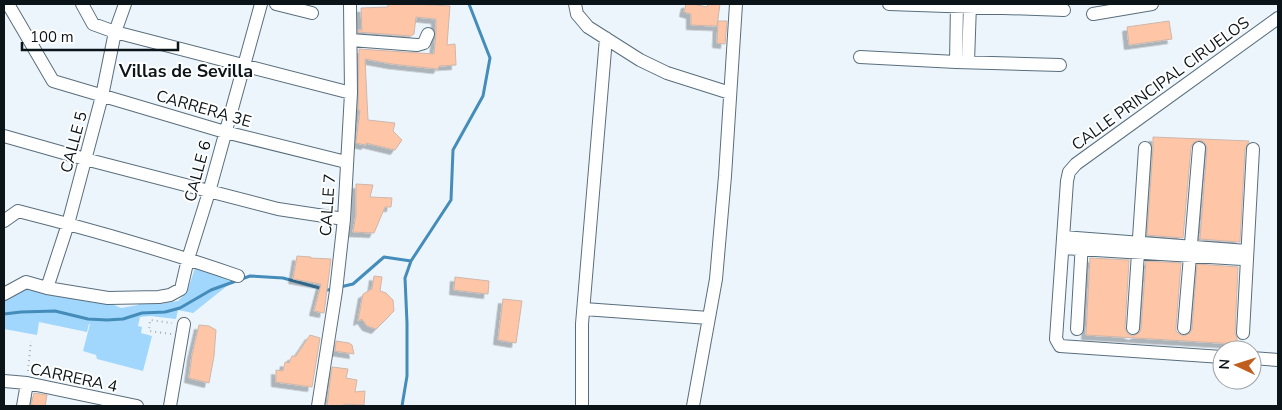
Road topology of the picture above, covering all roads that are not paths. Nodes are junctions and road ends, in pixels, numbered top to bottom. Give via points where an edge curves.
1 (8, 4) edge
2 (82, 4) edge
3 (126, 4) edge
4 (261, 4) edge
5 (276, 4) edge
6 (350, 4) edge
7 (575, 4) edge
8 (736, 4) edge
9 (889, 4) edge
10 (1152, 4) edge
11 (963, 5) edge
12 (1064, 10) dead end
13 (312, 13) dead end
14 (1093, 14) dead end
15 (1278, 18) edge
16 (115, 32) junction
17 (428, 34) dead end
18 (606, 38) junction
19 (351, 40) junction
20 (860, 57) dead end
21 (962, 62) junction
22 (243, 66) junction
23 (1060, 66) dead end
24 (730, 93) junction
25 (351, 94) junction
26 (102, 96) junction
27 (225, 132) junction
28 (4, 137) edge
29 (1145, 148) dead end
30 (1199, 148) dead end
31 (1253, 150) dead end
32 (85, 159) junction
33 (346, 162) junction
34 (209, 192) junction
35 (344, 219) junction
36 (4, 221) edge
37 (68, 224) junction
38 (1063, 243) junction
39 (1082, 244) junction
40 (1138, 248) junction
41 (1190, 252) junction
42 (1247, 255) junction
43 (188, 259) junction
44 (238, 276) dead end
45 (47, 288) junction
46 (4, 294) edge
47 (584, 309) junction
48 (709, 318) junction
49 (180, 328) road end
50 (1133, 328) dead end
51 (1184, 328) dead end
52 (1077, 329) dead end
53 (1243, 333) dead end
54 (1212, 355) edge
55 (1262, 359) edge
56 (1278, 360) edge
57 (4, 381) edge
58 (27, 383) junction
59 (23, 406) edge
60 (136, 406) edge
61 (170, 406) edge
62 (318, 406) edge
63 (582, 406) edge
64 (693, 406) edge

1 - 26 street, CARRERA 3E via 53,81
2 - 16 street via 93,24
3 - 16 street, CALLE 5
4 - 22 street, CALLE 6
5 - 13 street
6 - 19 street, CALLE 7
7 - 18 street via 578,14 588,26
8 - 24 street
9 - 11 street
10 - 14 street
11 - 12 street
11 - 21 street
15 - 38 street, CALLE PRINCIPAL CIRUELOS via 1076,164 1067,181
16 - 22 street
16 - 26 street, CALLE 5
17 - 19 street via 424,43 416,45
18 - 24 street via 667,73
18 - 47 street
19 - 25 street, CALLE 7
20 - 21 street
21 - 23 street
22 - 25 street
22 - 27 street, CALLE 6
24 - 48 street via 716,278
25 - 33 street, CALLE 7
26 - 27 street, CARRERA 3E
26 - 32 street, CALLE 5
27 - 33 street, CARRERA 3E
27 - 34 street, CALLE 6
28 - 32 street
29 - 40 street
30 - 41 street
31 - 42 street
32 - 34 street
32 - 37 street, CALLE 5
33 - 35 street, CALLE 7
34 - 35 street via 278,209
34 - 43 street, CALLE 6
35 - 62 street, CALLE 7
36 - 37 street via 18,212
37 - 43 street
37 - 45 street, CALLE 5
38 - 39 street
38 - 54 street, CALLE PRINCIPAL CIRUELOS via 1056,339 1060,346
39 - 40 street
39 - 52 street
40 - 41 street
40 - 50 street
41 - 42 street
41 - 51 street
42 - 53 street
43 - 44 street
43 - 45 street, CALLE 6 via 181,290 160,298 108,298
45 - 46 street via 26,282
47 - 48 street
47 - 63 street
48 - 64 street
49 - 61 street
55 - 56 street
57 - 58 street, CARRERA 4
58 - 59 street
58 - 60 street, CARRERA 4

